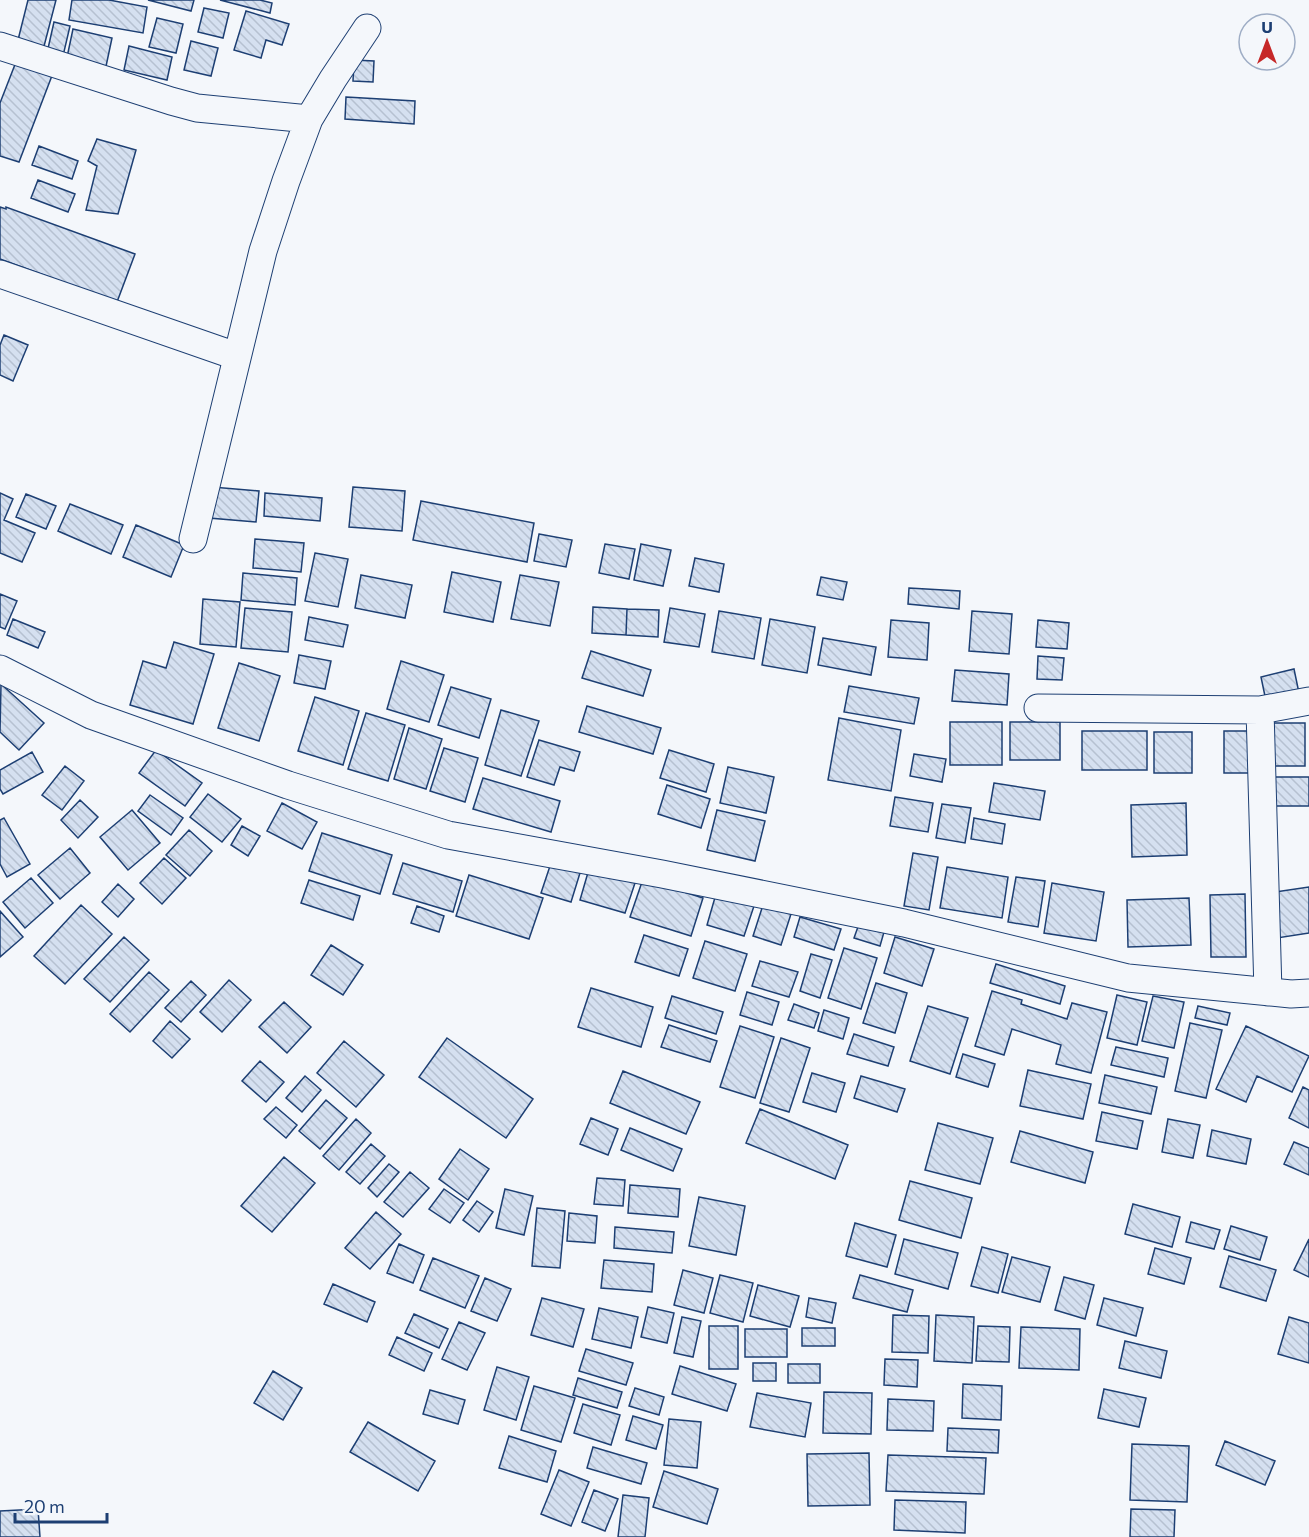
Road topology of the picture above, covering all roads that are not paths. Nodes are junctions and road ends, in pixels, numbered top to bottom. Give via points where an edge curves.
1 (367, 28) dead end
2 (0, 46) edge
3 (309, 119) junction
4 (0, 274) edge
5 (236, 356) junction
6 (193, 539) dead end
7 (0, 669) edge
8 (1309, 701) edge
9 (1038, 708) dead end
10 (1260, 710) junction
11 (1268, 992) junction
12 (1309, 993) edge

1 - 3 street
2 - 3 street via 197,108
3 - 5 street via 263,251
4 - 5 street
5 - 6 street
7 - 11 street via 91,715 288,785 448,835 904,923 1128,978
8 - 10 street
9 - 10 street
10 - 11 street
11 - 12 street

